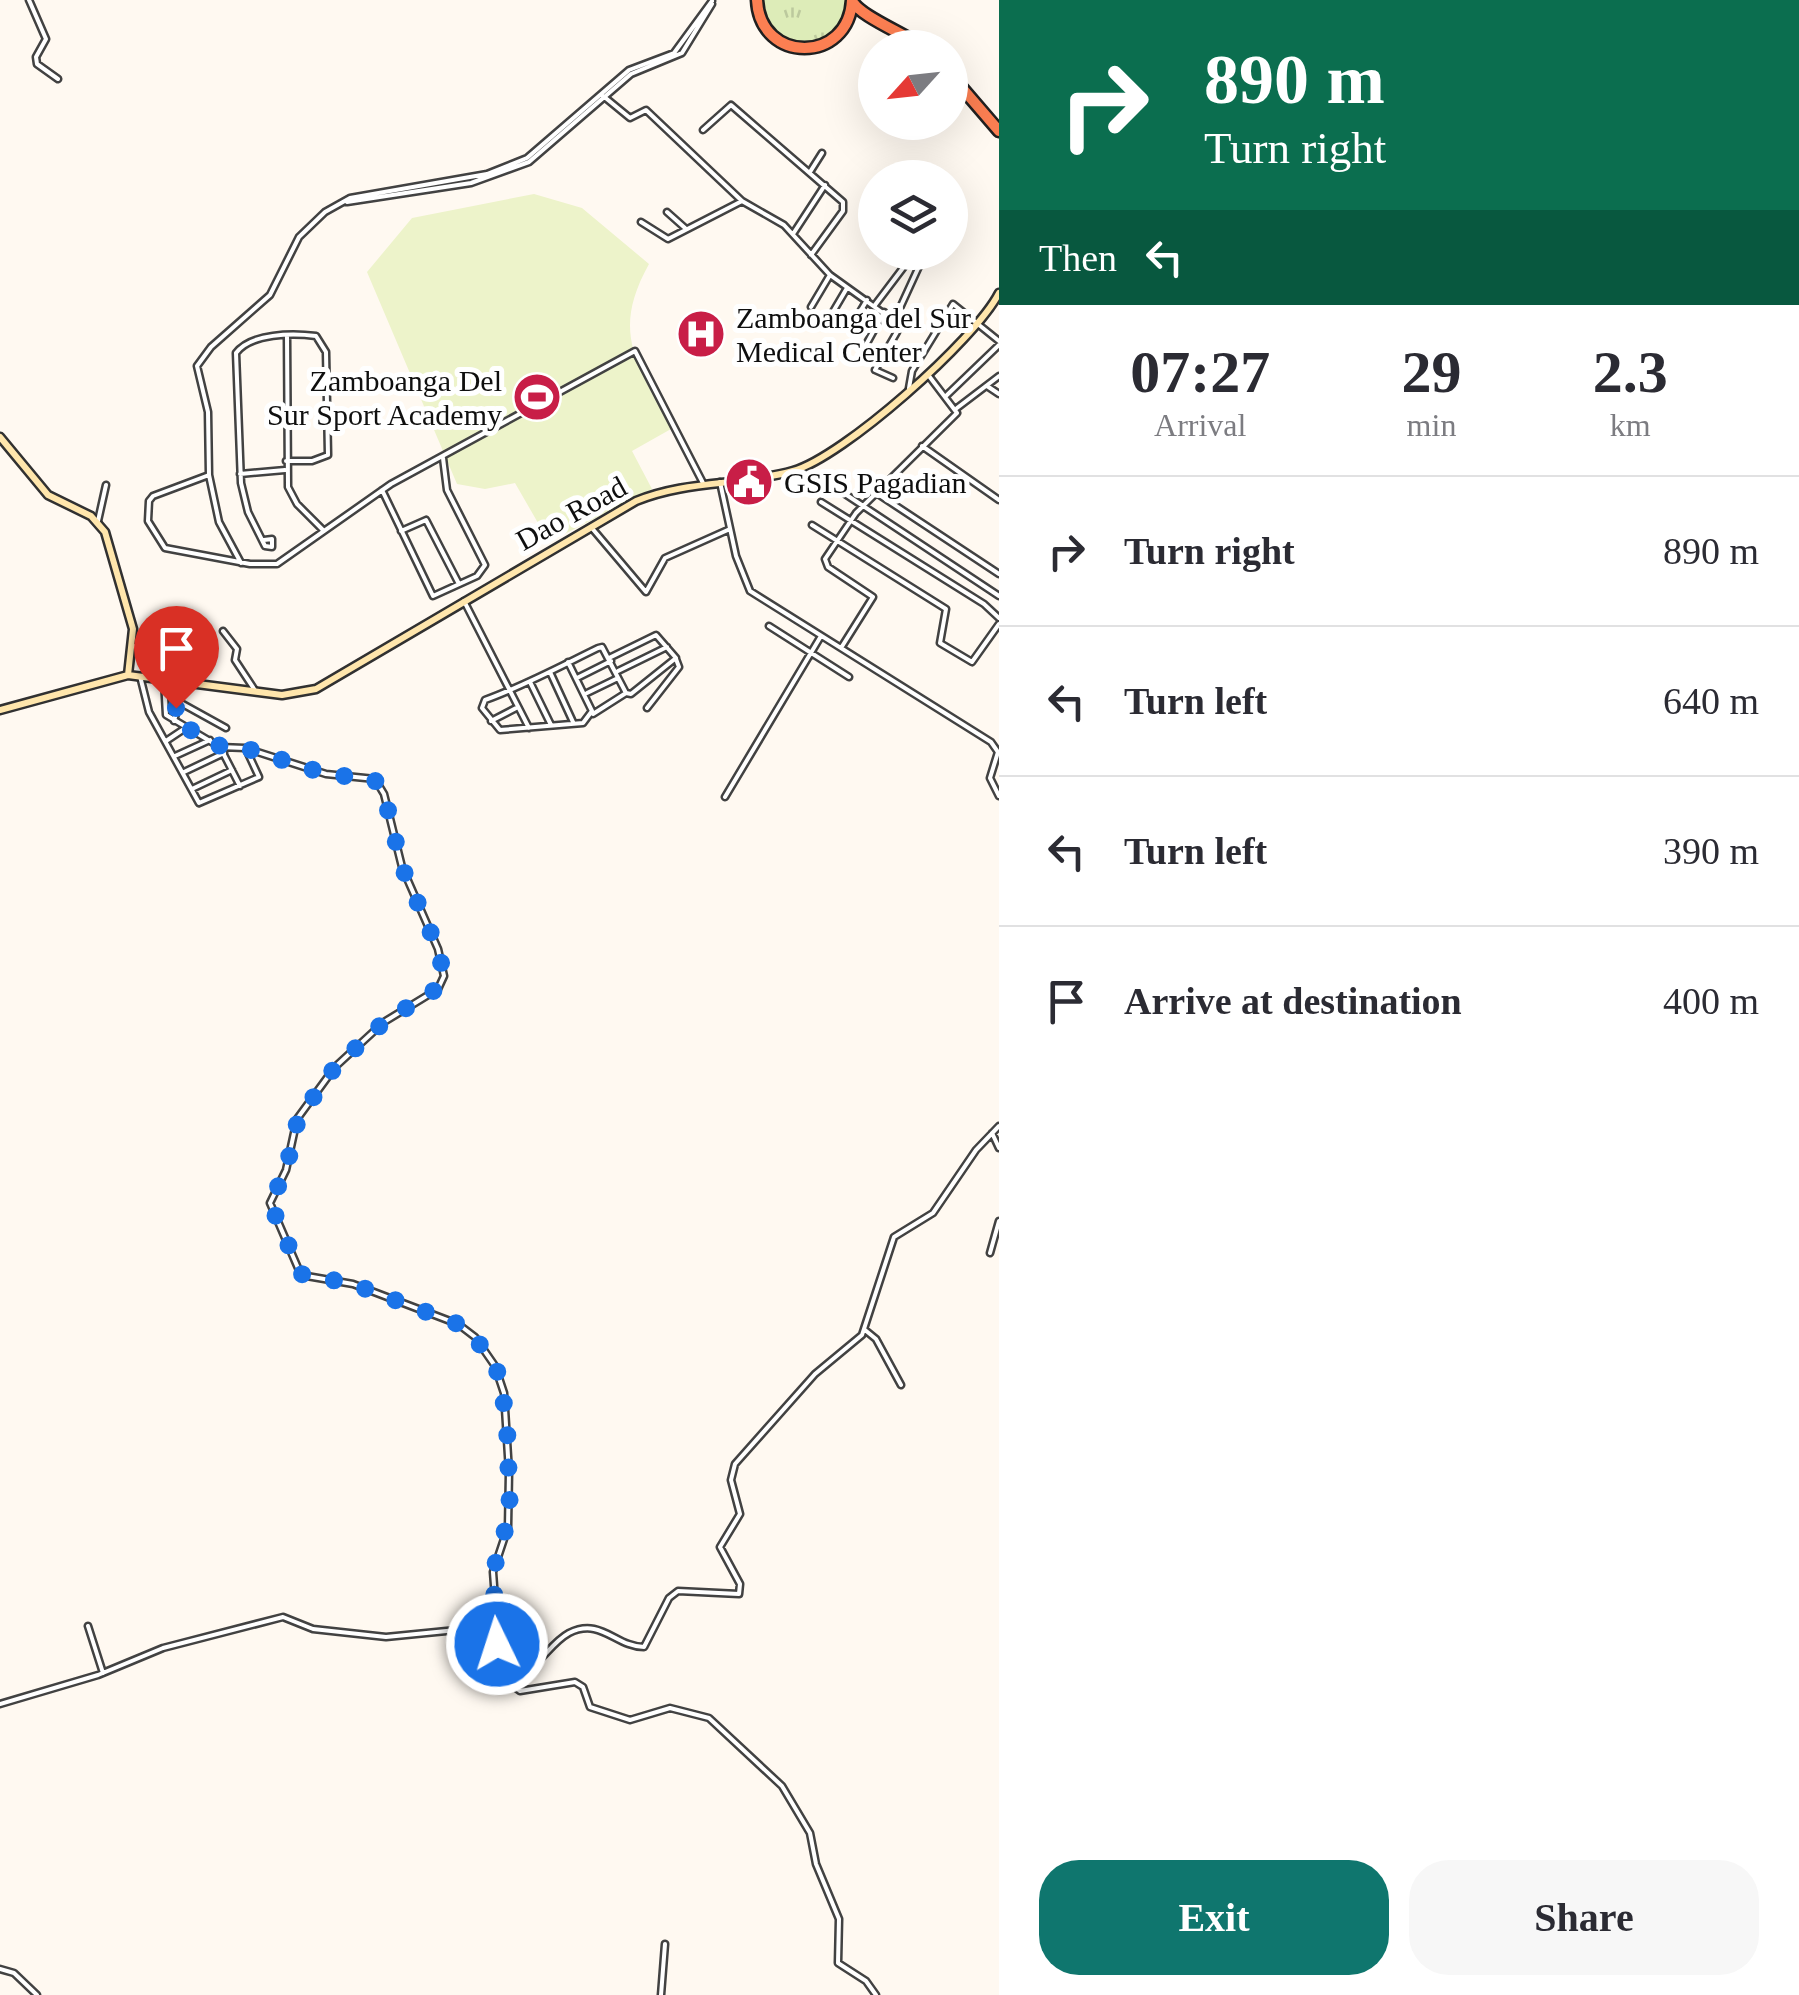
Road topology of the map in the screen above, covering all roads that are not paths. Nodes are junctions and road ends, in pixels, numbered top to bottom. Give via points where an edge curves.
1 (28, 0) edge
2 (712, 0) edge
3 (757, 0) edge
4 (852, 0) edge
5 (864, 14) junction
6 (849, 18) junction
7 (899, 30) edge
8 (58, 79) dead end
9 (602, 95) junction
10 (968, 95) edge
11 (703, 130) dead end
12 (999, 130) edge
13 (822, 153) dead end
14 (810, 172) junction
15 (825, 185) junction
16 (742, 201) junction
17 (667, 212) dead end
18 (641, 222) dead end
19 (686, 228) junction
20 (794, 234) junction
21 (811, 255) junction
22 (830, 275) junction
23 (847, 288) junction
24 (999, 293) edge
25 (867, 300) junction
26 (875, 306) junction
27 (811, 307) dead end
28 (884, 312) junction
29 (894, 321) junction
30 (827, 322) dead end
31 (980, 322) junction
32 (851, 327) dead end
33 (287, 335) junction
34 (999, 343) edge
35 (862, 352) dead end
36 (926, 372) junction
37 (999, 376) edge
38 (893, 378) dead end
39 (987, 386) junction
40 (909, 388) junction
41 (999, 394) edge
42 (947, 395) junction
43 (957, 408) junction
44 (0, 437) edge
45 (922, 446) junction
46 (443, 458) junction
47 (286, 461) junction
48 (286, 470) junction
49 (240, 474) junction
50 (209, 475) junction
51 (720, 482) junction
52 (703, 483) junction
53 (106, 484) dead end
54 (832, 486) dead end
55 (382, 490) junction
56 (875, 492) junction
57 (999, 500) edge
58 (821, 502) dead end
59 (863, 505) junction
60 (850, 519) junction
61 (98, 521) junction
62 (812, 525) dead end
63 (591, 527) junction
64 (730, 529) junction
65 (324, 531) junction
66 (401, 531) junction
67 (838, 539) junction
68 (264, 540) dead end
69 (241, 563) junction
70 (999, 574) edge
71 (459, 584) junction
72 (999, 596) edge
73 (464, 601) junction
74 (999, 621) edge
75 (769, 626) dead end
76 (222, 632) dead end
77 (821, 636) junction
78 (133, 646) junction
79 (667, 647) junction
80 (841, 648) junction
81 (810, 653) junction
82 (610, 659) junction
83 (676, 660) junction
84 (568, 662) junction
85 (550, 672) junction
86 (128, 675) junction
87 (617, 675) junction
88 (140, 676) junction
89 (849, 677) dead end
90 (576, 678) junction
91 (167, 681) junction
92 (530, 682) junction
93 (509, 690) junction
94 (256, 692) junction
95 (626, 693) junction
96 (584, 694) junction
97 (518, 706) junction
98 (647, 708) dead end
99 (0, 710) edge
100 (592, 714) junction
101 (174, 721) junction
102 (491, 721) junction
103 (573, 722) junction
104 (551, 725) junction
105 (188, 727) junction
106 (226, 728) dead end
107 (529, 728) junction
108 (210, 740) junction
109 (166, 741) junction
110 (220, 746) junction
111 (245, 748) junction
112 (224, 754) junction
113 (175, 756) junction
114 (232, 770) junction
115 (184, 772) junction
116 (240, 786) junction
117 (192, 789) junction
118 (725, 796) dead end
119 (999, 796) edge
120 (999, 1126) edge
121 (992, 1133) junction
122 (999, 1148) edge
123 (999, 1221) edge
124 (990, 1253) dead end
125 (864, 1330) junction
126 (901, 1385) dead end
127 (88, 1626) dead end
128 (496, 1626) junction
129 (103, 1673) junction
130 (505, 1674) junction
131 (0, 1704) edge
132 (665, 1944) dead end
133 (0, 1969) edge
134 (38, 1995) edge
135 (661, 1995) edge
136 (876, 1995) edge

1 - 8 street via 46,39 38,64
2 - 9 street via 682,53 631,74
3 - 6 highway via 768,32 794,48 830,42
4 - 5 highway
4 - 6 highway
5 - 6 highway
5 - 7 highway
9 - 16 street via 630,118 646,110
9 - 50 street via 528,158 500,171 342,203 312,222 270,295 200,360 196,376 210,429
10 - 12 highway
11 - 14 street via 732,105
13 - 14 street
14 - 15 street
15 - 20 street
15 - 21 street via 845,207
16 - 19 street
16 - 20 street
17 - 19 street
18 - 19 street via 663,238
20 - 21 street
21 - 22 street
22 - 23 street
22 - 27 street
23 - 25 street
23 - 30 street
24 - 31 street, Dao Road
25 - 26 street
25 - 32 street
26 - 28 street
26 - 29 street via 909,260 921,262
28 - 29 street
28 - 35 street
29 - 38 street via 897,332 874,370
31 - 34 street
31 - 36 street, Dao Road
31 - 40 street via 950,305
33 - 47 street
33 - 47 street via 323,342 329,420 328,455
33 - 49 street via 246,344 236,353
34 - 42 street
36 - 40 street, Dao Road
36 - 42 street
37 - 39 street
39 - 41 street
39 - 43 street
40 - 51 street, Dao Road via 818,461 774,476
42 - 43 street
43 - 45 street
44 - 61 street via 48,496
45 - 56 street
45 - 57 street
46 - 52 street via 635,351
46 - 55 street
46 - 71 street via 447,490 485,565
47 - 48 street
48 - 49 street
48 - 65 street via 293,499
49 - 68 street via 245,504
50 - 69 street via 219,522
50 - 69 street via 150,498 150,530 170,550
51 - 52 street, Dao Road
51 - 64 street
52 - 63 street, Dao Road via 651,495
53 - 61 street
54 - 59 street
55 - 65 street
55 - 66 street
56 - 59 street
56 - 70 street
58 - 60 street
59 - 60 street
59 - 72 street
60 - 67 street
60 - 74 street via 984,604
61 - 78 street
62 - 67 street
63 - 64 street via 646,592 666,558
63 - 73 street, Dao Road
64 - 77 street via 750,591
65 - 69 street via 284,562
66 - 71 street via 426,520
66 - 71 street via 431,594
67 - 74 street via 946,609 940,644 965,662 972,662
67 - 80 street via 825,563 873,596
73 - 93 street
73 - 94 street, Dao Road via 316,688 294,695
75 - 81 street
76 - 94 street
77 - 80 street
77 - 81 street
78 - 86 street
78 - 91 street via 155,649
79 - 82 street via 656,635
79 - 83 street
79 - 87 street
80 - 119 street via 996,746 990,778
81 - 89 street
81 - 118 street
82 - 84 street via 600,647
82 - 87 street
82 - 90 street
83 - 95 street
83 - 98 street via 679,667
84 - 85 street
84 - 90 street
85 - 92 street
85 - 103 street
86 - 88 street, Dao Road
86 - 99 street
87 - 95 street
87 - 96 street
88 - 91 street, Dao Road
88 - 109 street via 145,702
90 - 96 street
91 - 94 street, Dao Road
91 - 101 street via 164,710
92 - 93 street
92 - 104 street
93 - 97 street
93 - 102 street via 482,704
95 - 100 street
96 - 100 street
97 - 102 street
97 - 107 street
100 - 103 street
101 - 105 street
101 - 106 street via 179,702
102 - 107 street via 497,730
103 - 104 street
104 - 107 street
105 - 108 street
105 - 109 street
108 - 110 street
108 - 113 street
109 - 113 street
110 - 111 street
110 - 112 street
111 - 116 street via 260,775
111 - 128 street via 326,774 374,779 438,949 444,976 438,988 354,1048 302,1111 270,1203 301,1274 353,1284 458,1324 475,1337 500,1376 510,1513 493,1572
112 - 114 street
112 - 115 street
113 - 115 street
114 - 116 street
114 - 117 street
115 - 117 street
116 - 117 street via 202,804
120 - 121 street
121 - 122 street
121 - 125 street via 934,1213 894,1237
123 - 124 street
125 - 126 street
125 - 130 street via 735,1464 740,1514 720,1547 739,1594 678,1591 644,1647 587,1628 559,1640 526,1672
127 - 129 street
128 - 129 street via 386,1637 313,1630 283,1616 163,1648
128 - 130 street
129 - 131 street
130 - 136 street via 520,1691 575,1682 590,1708 630,1720 670,1708 718,1724 788,1793 810,1833 839,1919 838,1963
132 - 135 street
133 - 134 street

